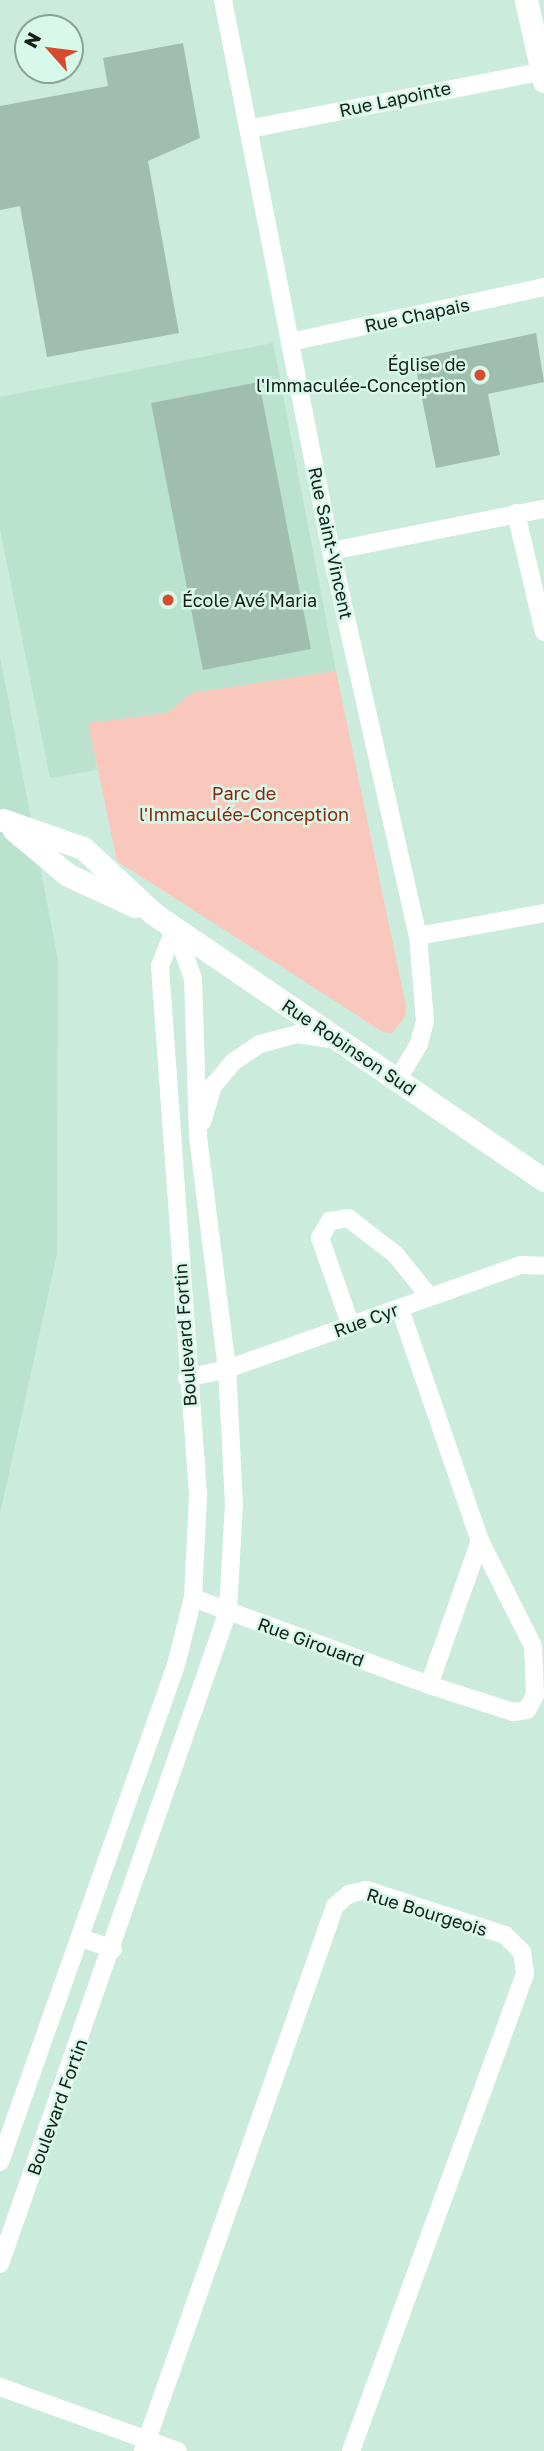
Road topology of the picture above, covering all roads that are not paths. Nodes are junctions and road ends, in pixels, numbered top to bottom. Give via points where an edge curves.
1 (223, 0) edge
2 (526, 0) edge
3 (543, 73) edge
4 (249, 129) junction
5 (544, 287) edge
6 (290, 342) junction
7 (544, 509) edge
8 (516, 513) junction
9 (331, 551) junction
10 (544, 632) edge
11 (1, 819) edge
12 (544, 913) edge
13 (174, 928) junction
14 (418, 936) junction
15 (339, 1040) junction
16 (398, 1079) junction
17 (198, 1136) junction
18 (544, 1180) edge
19 (544, 1266) edge
20 (429, 1296) junction
21 (400, 1309) junction
22 (351, 1326) junction
23 (227, 1369) junction
24 (187, 1378) junction
25 (480, 1541) junction
26 (193, 1598) junction
27 (228, 1611) junction
28 (429, 1685) junction
29 (81, 1938) junction
30 (113, 1949) junction
31 (0, 2162) edge
32 (0, 2264) edge
33 (0, 2387) edge
34 (145, 2446) edge
35 (178, 2451) edge
36 (351, 2451) edge

1 - 4 street, Rue Saint-Vincent
2 - 3 street
3 - 4 street, Rue Lapointe
4 - 6 street, Rue Saint-Vincent
5 - 6 street, Rue Chapais
6 - 9 street, Rue Saint-Vincent
7 - 8 street
8 - 9 street
8 - 10 street
9 - 14 street, Rue Saint-Vincent
11 - 13 street, Rue Robinson Sud via 68,875 154,914
12 - 14 street
13 - 15 street, Rue Robinson Sud
13 - 17 street, Boulevard Fortin via 193,979
13 - 24 street, Boulevard Fortin via 160,966
14 - 16 street, Rue Saint-Vincent via 425,1021 419,1044
15 - 16 street, Rue Robinson Sud
15 - 17 street, Boulevard Fortin via 298,1034 260,1044 233,1062 213,1087
16 - 18 street, Rue Robinson Sud
17 - 23 street, Boulevard Fortin
19 - 20 street, Rue Cyr via 521,1265
20 - 21 street, Rue Cyr
20 - 22 street via 395,1254 348,1218 330,1221 320,1238
21 - 22 street, Rue Cyr
21 - 25 street, Rue Girouard
22 - 23 street, Rue Cyr
23 - 24 street, Rue Cyr
23 - 27 street, Boulevard Fortin via 234,1505
24 - 26 street, Boulevard Fortin via 198,1494
25 - 28 street
25 - 28 street, Rue Girouard via 533,1646 535,1695 527,1710 513,1712
26 - 27 street, Rue Girouard
26 - 29 street, Boulevard Fortin via 176,1665
27 - 28 street, Rue Girouard
27 - 30 street, Boulevard Fortin
29 - 30 street
29 - 31 street, Boulevard Fortin
30 - 32 street, Boulevard Fortin
33 - 34 street
34 - 35 street
34 - 36 street, Rue Bourgeois via 335,1906 348,1894 367,1890 505,1935 522,1952 525,1974

